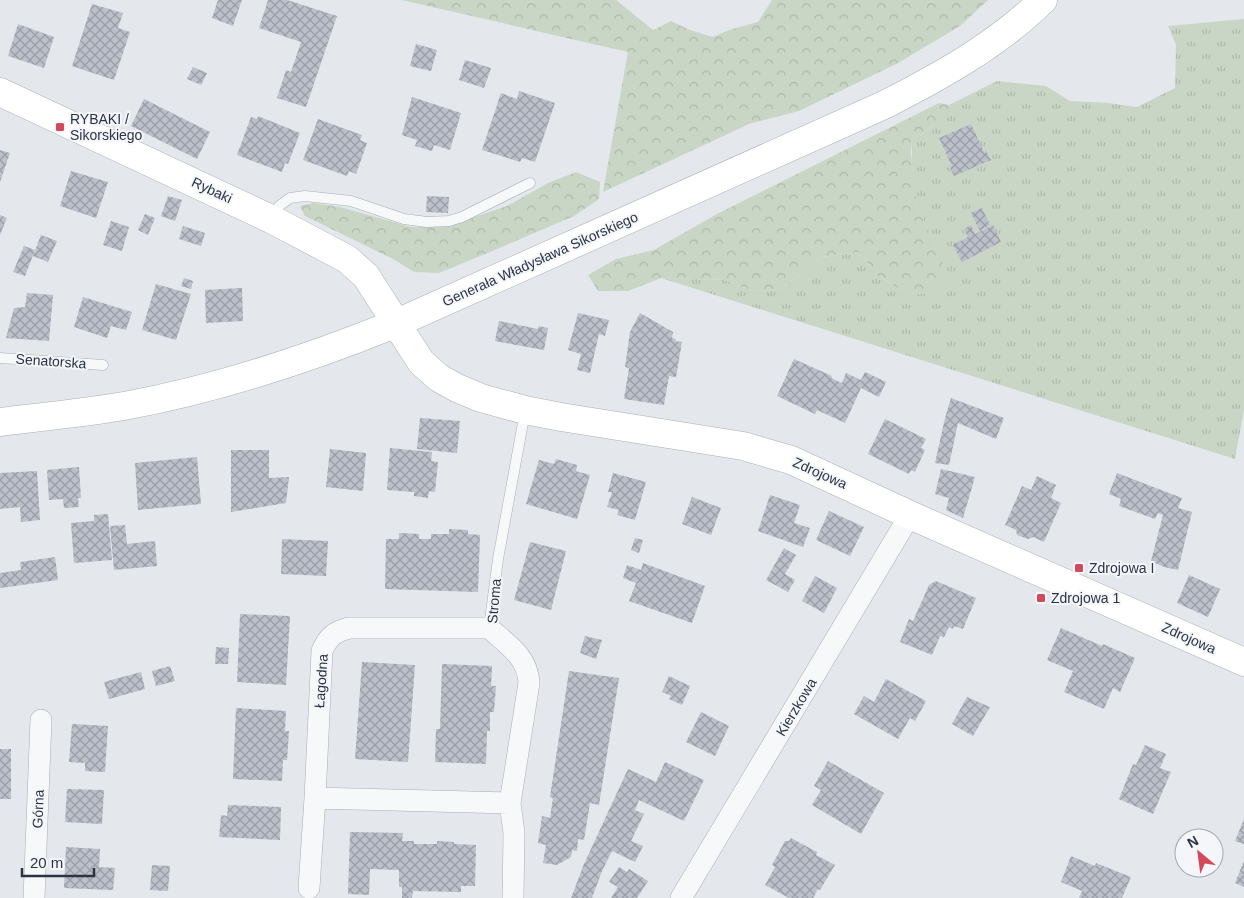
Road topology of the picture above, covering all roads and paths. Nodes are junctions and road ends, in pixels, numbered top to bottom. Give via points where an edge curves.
1 (1042, 0) edge
2 (0, 92) edge
3 (530, 183) dead end
4 (271, 218) junction
5 (397, 323) junction
6 (0, 358) edge
7 (103, 365) dead end
8 (526, 410) junction
9 (0, 422) edge
10 (910, 515) junction
11 (489, 628) junction
12 (1244, 662) edge
13 (41, 720) dead end
14 (315, 798) junction
15 (510, 803) junction
16 (309, 888) dead end
17 (34, 898) edge
18 (513, 898) edge
19 (682, 898) edge

1 - 5 street, Generała Władysława Sikorskiego via 979,52 884,105
2 - 4 street, Rybaki
3 - 4 lane via 448,221 404,219 351,202 305,196 290,198
4 - 5 street, Rybaki via 347,259 366,276
5 - 8 street, Zdrojowa via 421,362 439,378 481,398
5 - 9 street, Generała Władysława Sikorskiego via 325,352 209,387 123,406
6 - 7 lane, Senatorska
8 - 10 street, Zdrojowa via 771,453
8 - 11 lane, Stroma via 498,559
10 - 12 street, Zdrojowa
10 - 19 street, Kierzkowa
11 - 14 street, Łagodna via 349,628 328,638 322,651
11 - 15 street, Stroma via 519,655 529,674
13 - 17 street, Górna
14 - 15 street
14 - 16 street, Łagodna
15 - 18 street, Stroma via 514,833

